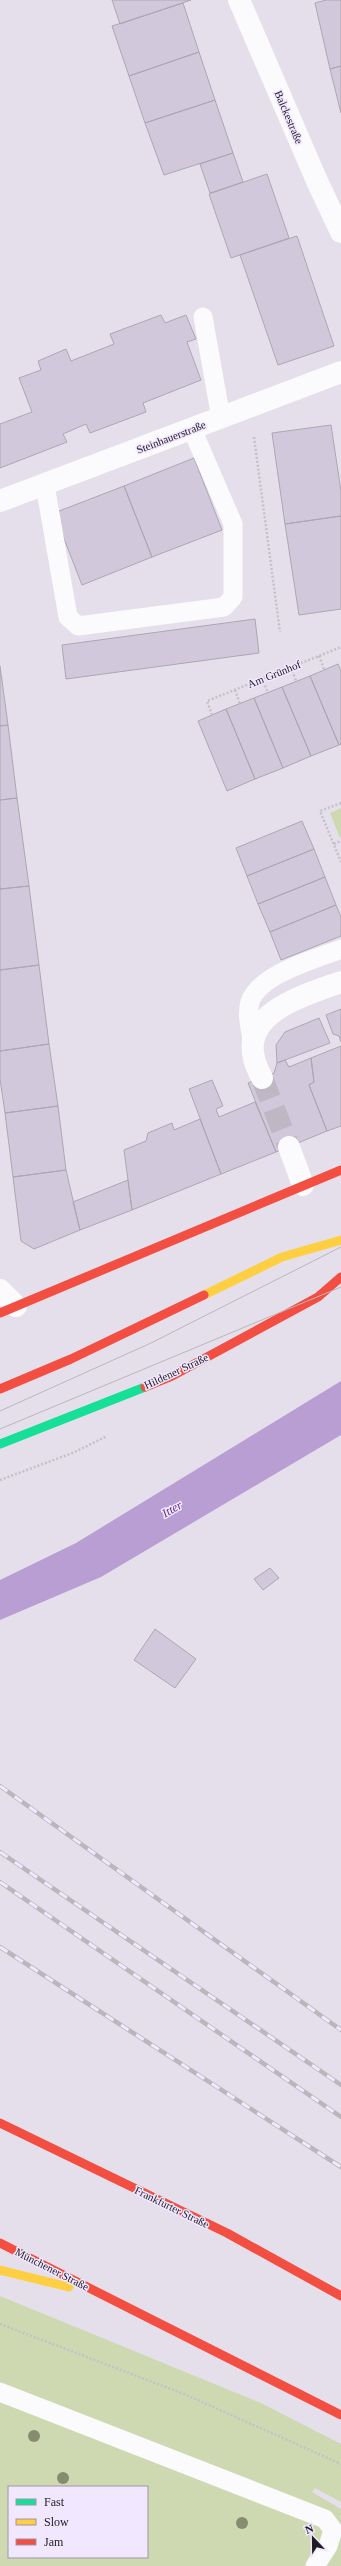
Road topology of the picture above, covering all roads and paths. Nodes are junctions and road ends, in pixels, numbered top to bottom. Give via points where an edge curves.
1 (239, 0) edge
2 (341, 232) edge
3 (203, 318) dead end
4 (341, 372) edge
5 (250, 407) junction
6 (221, 418) junction
7 (192, 429) junction
8 (45, 485) junction
9 (0, 501) edge
10 (280, 632) dead end
11 (341, 647) edge
12 (319, 656) junction
13 (291, 667) junction
14 (324, 669) dead end
15 (262, 678) junction
16 (296, 681) dead end
17 (235, 690) junction
18 (268, 693) dead end
19 (240, 704) dead end
20 (212, 715) dead end
21 (341, 803) edge
22 (341, 841) edge
23 (334, 844) junction
24 (341, 862) edge
25 (341, 949) edge
26 (341, 982) edge
27 (253, 1044) junction
28 (262, 1078) tunnel mouth
29 (289, 1147) tunnel mouth
30 (341, 1170) edge
31 (303, 1185) junction
32 (341, 1240) edge
33 (341, 1277) edge
34 (0, 1290) edge
35 (8, 1309) edge
36 (0, 1389) edge
37 (108, 1435) dead end
38 (0, 1444) edge
39 (0, 1480) edge
40 (0, 2123) edge
41 (0, 2243) edge
42 (0, 2270) edge
43 (104, 2296) junction
44 (341, 2296) edge
45 (0, 2324) edge
46 (0, 2392) edge
47 (341, 2415) edge
48 (341, 2464) edge
49 (315, 2566) edge

1 - 2 street, Balckestraße
3 - 6 lane
4 - 5 street, Steinhauerstraße
5 - 6 street, Steinhauerstraße
5 - 10 path
6 - 7 street, Steinhauerstraße
7 - 8 street, Steinhauerstraße
7 - 8 lane via 233,524 233,597 224,607 78,626 68,617
8 - 9 street, Steinhauerstraße
11 - 12 path, Am Grünhof
12 - 13 path, Am Grünhof
12 - 14 path
13 - 15 path, Am Grünhof
13 - 16 path
15 - 17 path, Am Grünhof
15 - 18 path
17 - 19 path
17 - 20 path, Am Grünhof via 207,701
21 - 23 path via 320,811
22 - 23 path
23 - 24 path
25 - 27 lane via 262,983 250,1001 249,1019
26 - 27 street via 281,1006 258,1028
27 - 28 street via 253,1058
29 - 31 street
30 - 31 main road
31 - 35 main road
32 - 36 main road via 282,1257 71,1359
33 - 38 main road, Hildener Straße via 318,1297 172,1376
34 - 35 street
37 - 39 path via 75,1452
40 - 44 main road, Frankfurter Straße via 227,2233
41 - 43 main road, Münchener Straße
42 - 43 main road
43 - 47 main road
45 - 48 path via 184,2394
46 - 49 lane via 325,2519 333,2530 328,2546

